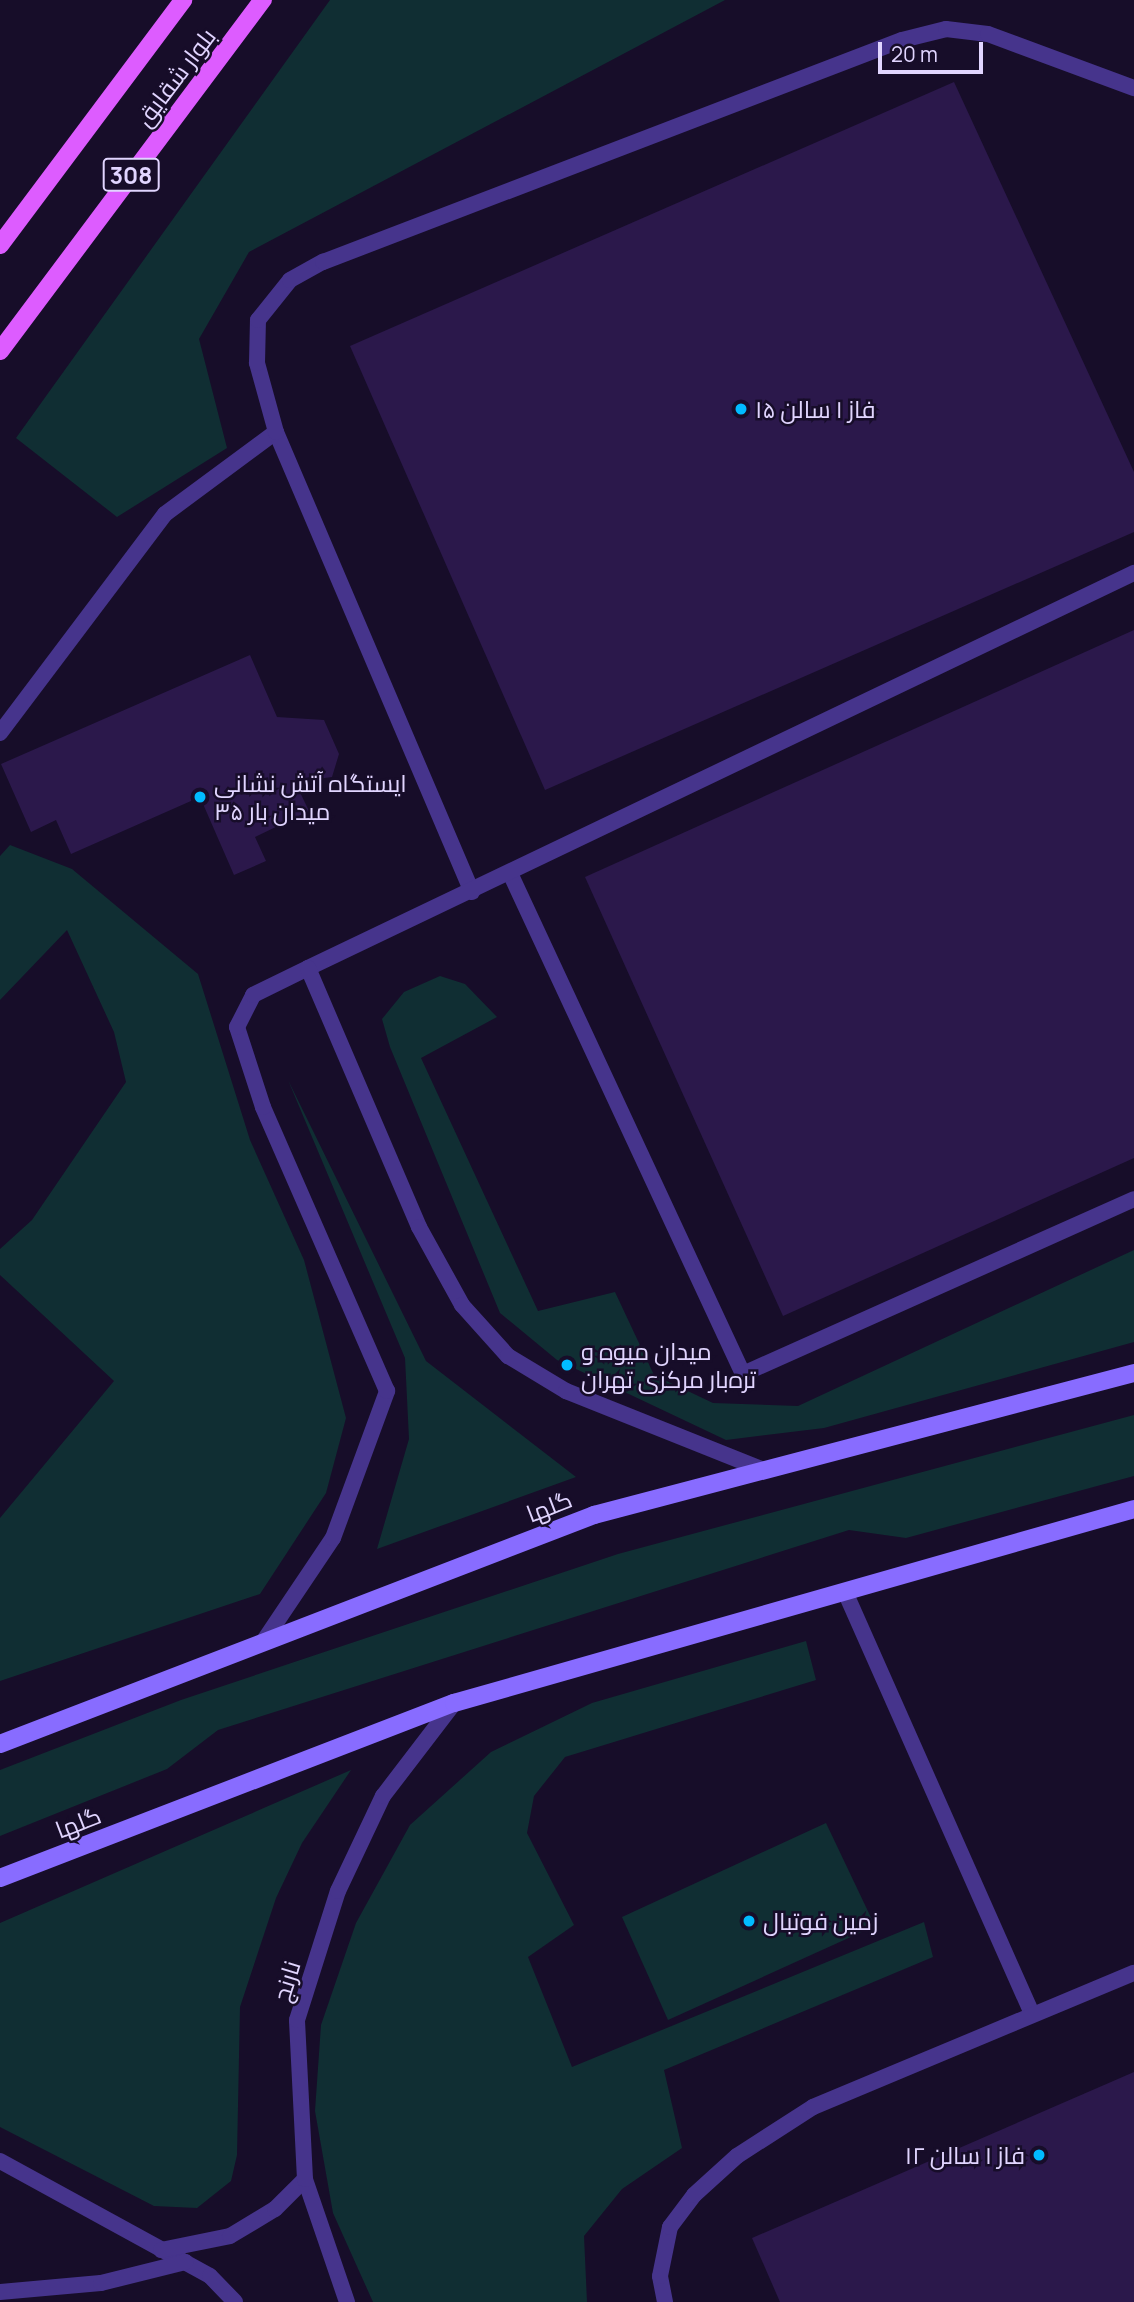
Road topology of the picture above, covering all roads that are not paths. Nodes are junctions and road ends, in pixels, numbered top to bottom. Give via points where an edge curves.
1 (183, 0) edge
2 (263, 0) edge
3 (1134, 88) edge
4 (0, 245) edge
5 (0, 351) edge
6 (276, 432) junction
7 (1134, 573) edge
8 (0, 733) edge
9 (510, 873) junction
10 (472, 892) junction
11 (308, 968) junction
12 (1134, 1199) edge
13 (1134, 1373) edge
14 (764, 1470) junction
15 (1134, 1509) edge
16 (846, 1594) junction
17 (263, 1642) junction
18 (454, 1703) junction
19 (0, 1744) edge
20 (0, 1878) edge
21 (1134, 1973) edge
22 (1031, 2012) junction
23 (0, 2161) edge
24 (304, 2179) junction
25 (161, 2250) junction
26 (185, 2262) junction
27 (0, 2292) edge
28 (235, 2302) edge
29 (347, 2302) edge
30 (665, 2302) edge

1 - 4 main road, بلوار شقایق / 308
2 - 5 main road, بلوار شقایق / 308
3 - 6 lane via 988,34 946,29 902,40 323,262 290,280 258,320 257,363
6 - 8 lane via 165,514
6 - 10 lane
7 - 9 lane
9 - 10 lane
9 - 12 lane via 743,1374
10 - 11 lane
11 - 14 lane via 419,1227 462,1305 508,1356 566,1391
11 - 17 lane via 253,995 237,1027 263,1107 387,1391 333,1538
13 - 14 street, گلها
14 - 17 street, گلها via 594,1515
15 - 16 street, گلها
16 - 18 street, گلها
16 - 22 lane
17 - 19 street, گلها
18 - 20 street, گلها
18 - 24 lane, نارنج via 383,1796 338,1891 321,1942 297,2020
21 - 22 lane
22 - 30 lane via 813,2106 737,2156 694,2194 670,2227 660,2276
23 - 25 lane
24 - 25 lane via 275,2209 230,2236
24 - 29 lane, نارنج
25 - 26 lane
26 - 27 lane via 101,2283
26 - 28 lane via 211,2276

